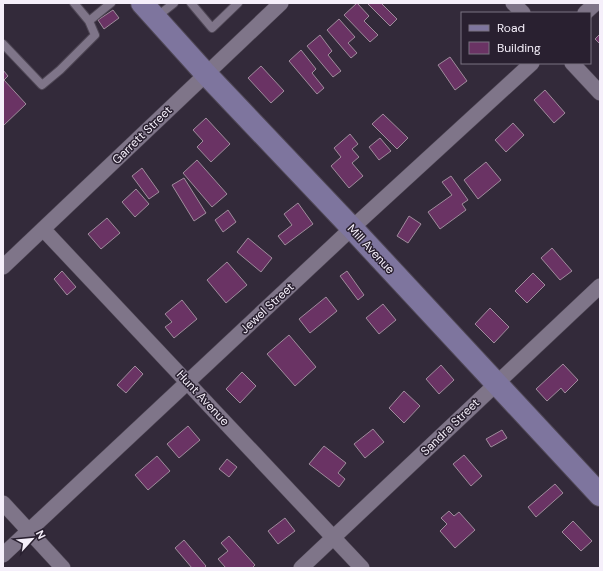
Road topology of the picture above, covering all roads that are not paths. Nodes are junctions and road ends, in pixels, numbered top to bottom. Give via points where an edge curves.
1 (74, 3) edge
2 (111, 3) edge
3 (174, 3) edge
4 (191, 3) edge
5 (238, 3) edge
6 (281, 3) edge
7 (513, 3) edge
8 (596, 3) edge
9 (148, 11) edge
10 (522, 12) edge
11 (586, 12) edge
12 (89, 21) junction
13 (3, 44) edge
14 (531, 64) edge
15 (573, 64) edge
16 (206, 74) junction
17 (600, 93) edge
18 (352, 228) junction
19 (43, 229) junction
20 (3, 267) edge
21 (600, 286) edge
22 (188, 383) junction
23 (496, 383) junction
24 (600, 495) edge
25 (3, 503) edge
26 (29, 531) junction
27 (333, 538) junction
28 (3, 555) edge
29 (63, 568) edge
30 (301, 568) edge
31 (362, 568) edge

1 - 12 lane
2 - 12 lane
3 - 9 lane
4 - 5 lane via 212,28
6 - 16 street, Garrett Street
7 - 10 street
8 - 11 street
9 - 16 street, Mill Avenue
12 - 13 lane via 95,35 42,85
14 - 18 street, Jewel Street
15 - 17 street
16 - 18 street, Mill Avenue
16 - 19 street, Garrett Street
18 - 22 street, Jewel Street
18 - 23 street, Mill Avenue
19 - 20 street, Garrett Street
19 - 22 street, Hunt Avenue
21 - 23 street, Sandra Street
22 - 26 street, Jewel Street
22 - 27 street, Hunt Avenue
23 - 24 street, Mill Avenue
23 - 27 street, Sandra Street
25 - 26 street
26 - 28 street, Jewel Street
26 - 29 street
27 - 30 street, Sandra Street
27 - 31 street, Hunt Avenue

